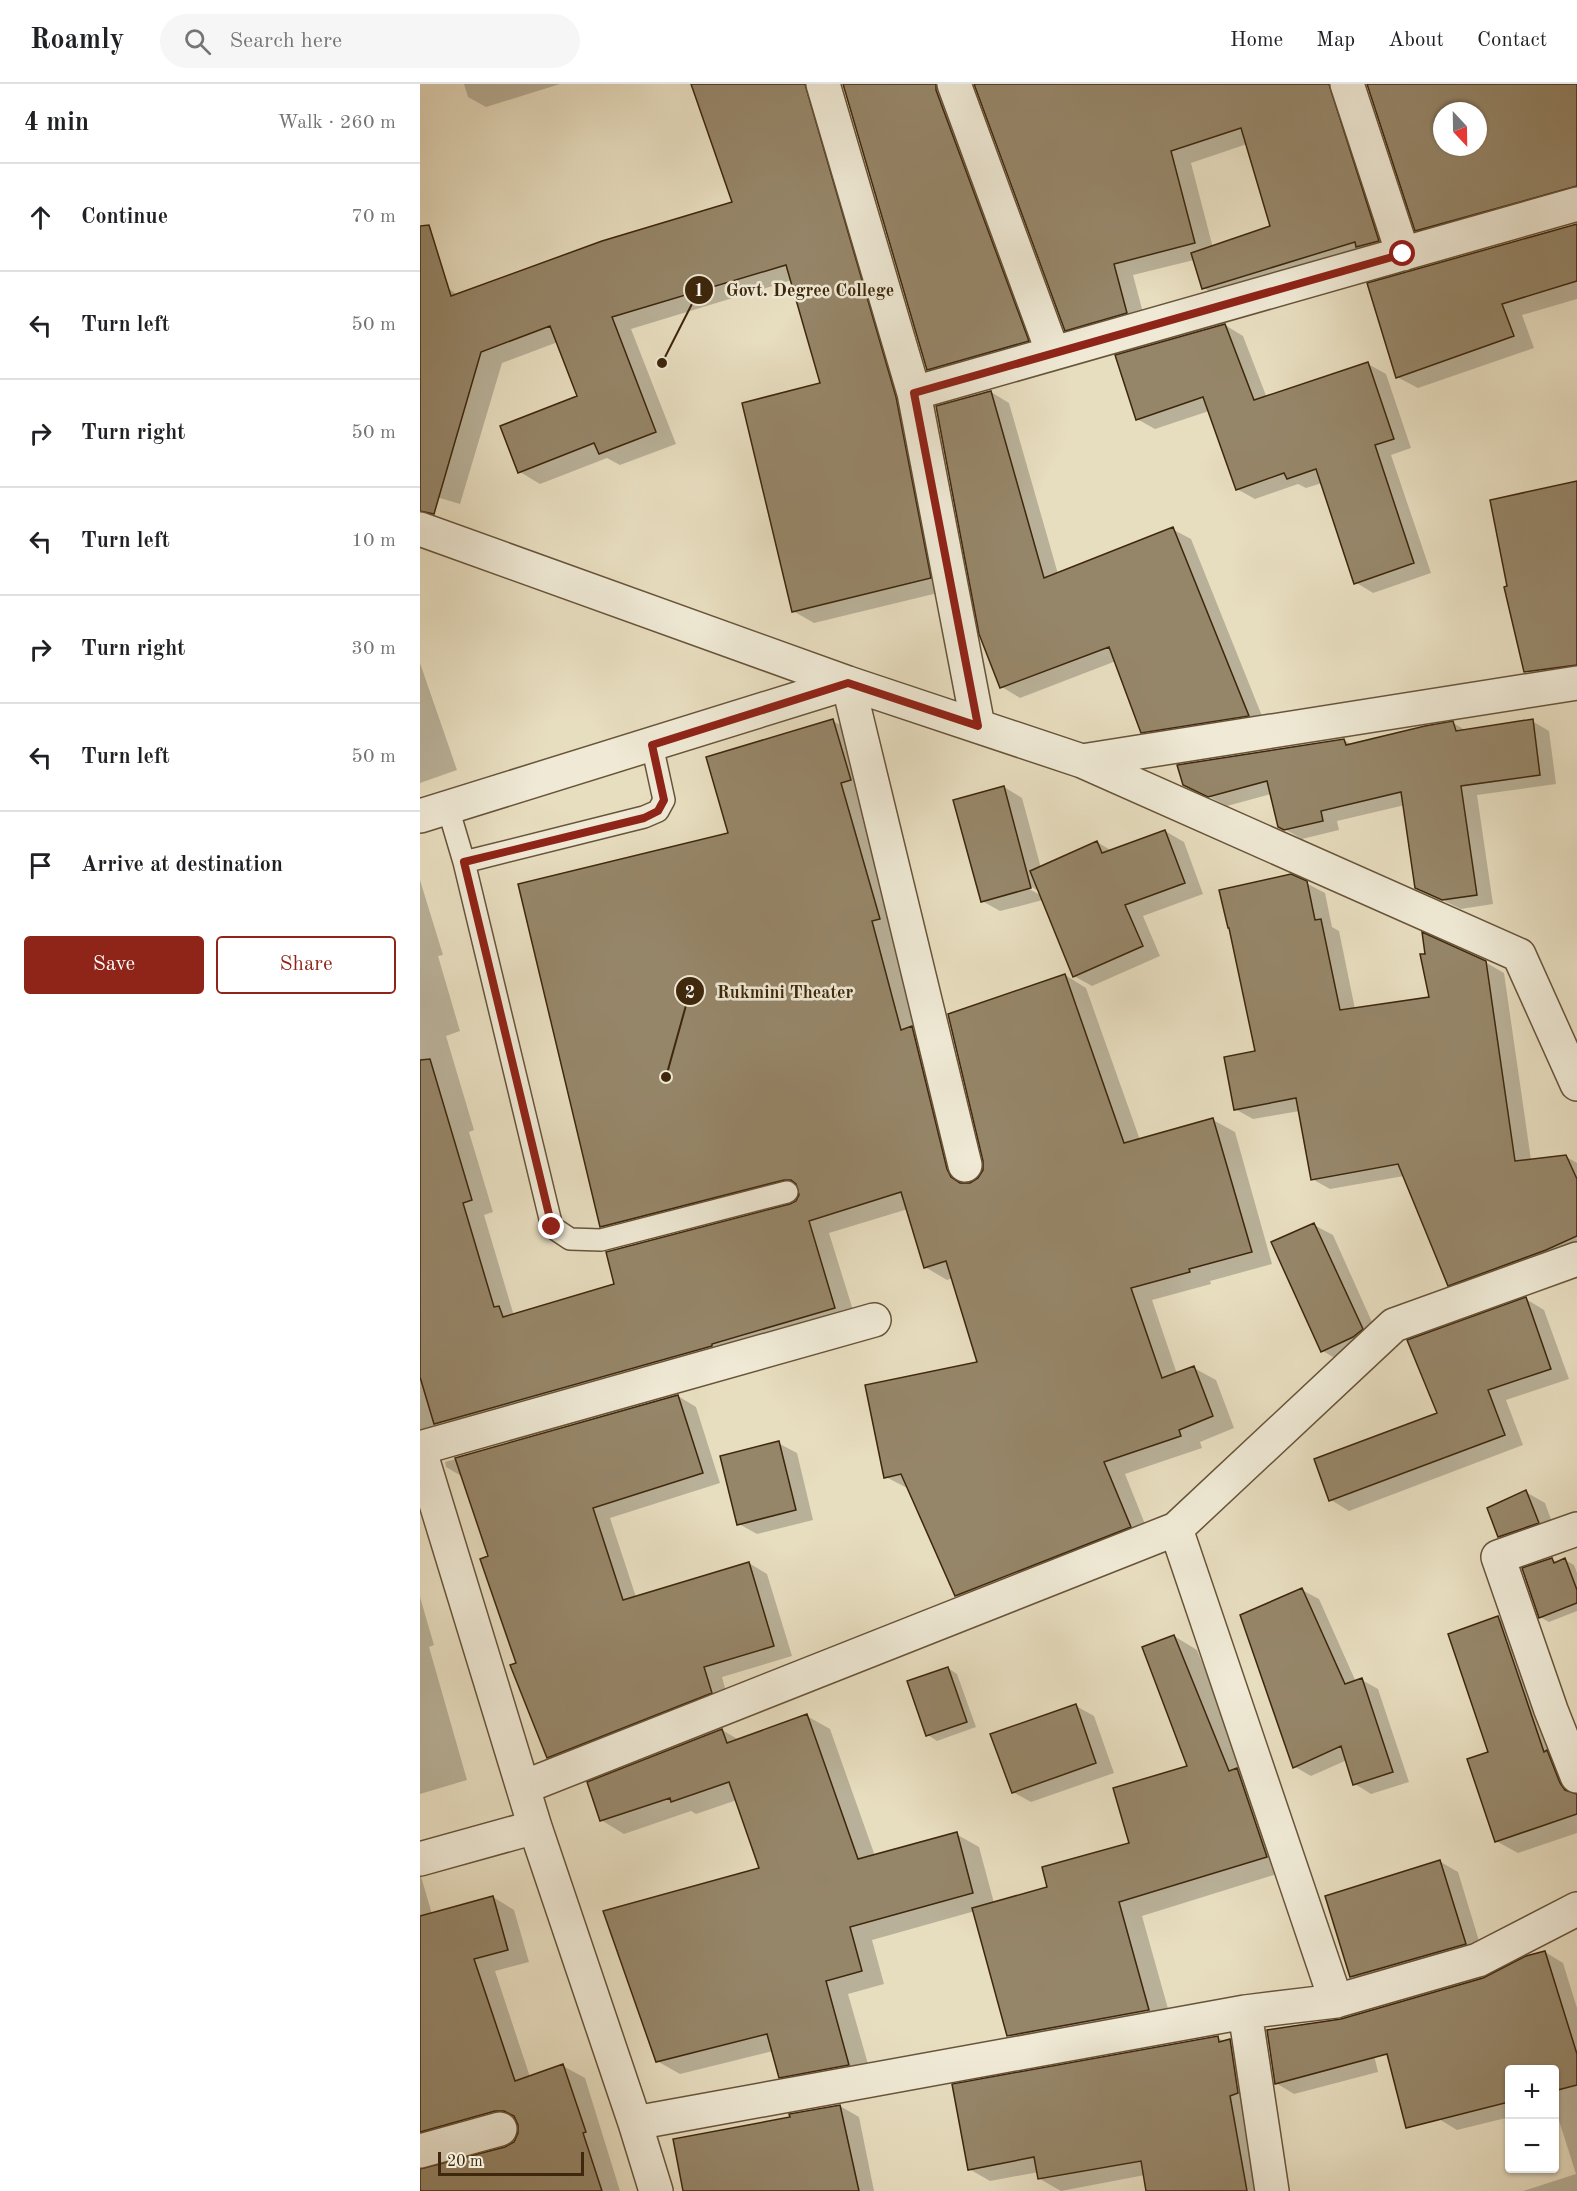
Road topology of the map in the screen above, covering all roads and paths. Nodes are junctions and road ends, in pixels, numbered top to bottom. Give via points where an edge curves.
1 (823, 84) edge
2 (954, 84) edge
3 (1347, 84) edge
4 (1577, 204) edge
5 (1403, 254) junction
6 (1053, 353) junction
7 (914, 393) junction
8 (420, 529) edge
9 (848, 683) junction
10 (1577, 683) edge
11 (978, 726) junction
12 (652, 745) junction
13 (1082, 761) junction
14 (434, 812) edge
15 (464, 862) junction
16 (1567, 1040) edge
17 (1577, 1083) edge
18 (965, 1165) dead end
19 (787, 1192) dead end
20 (1577, 1258) edge
21 (874, 1320) dead end
22 (420, 1450) edge
23 (429, 1511) edge
24 (1176, 1529) junction
25 (1577, 1529) edge
26 (1577, 1776) edge
27 (524, 1787) junction
28 (536, 1827) junction
29 (420, 1859) edge
30 (1577, 1909) edge
31 (1336, 2001) junction
32 (1245, 2013) junction
33 (635, 2123) junction
34 (500, 2129) dead end
35 (420, 2151) edge
36 (656, 2191) edge
37 (1272, 2191) edge

1 - 7 street
2 - 6 street
3 - 5 street
4 - 5 street
5 - 6 street
6 - 7 street
7 - 11 street
8 - 9 street
9 - 11 street
9 - 12 street
9 - 18 street
10 - 13 street
11 - 13 street
12 - 14 street
12 - 15 lane via 664,800 658,811 644,818
13 - 16 street via 1519,956
14 - 15 lane
15 - 19 lane via 552,1227 570,1239 601,1240
16 - 17 street
20 - 24 street via 1394,1326
21 - 22 street
22 - 23 street
23 - 27 street
24 - 27 street
24 - 31 street
25 - 26 street via 1498,1557
27 - 28 street
28 - 29 street
28 - 33 street
30 - 31 street via 1478,1960
31 - 32 street
32 - 33 street
32 - 37 street
33 - 36 street
34 - 35 street

